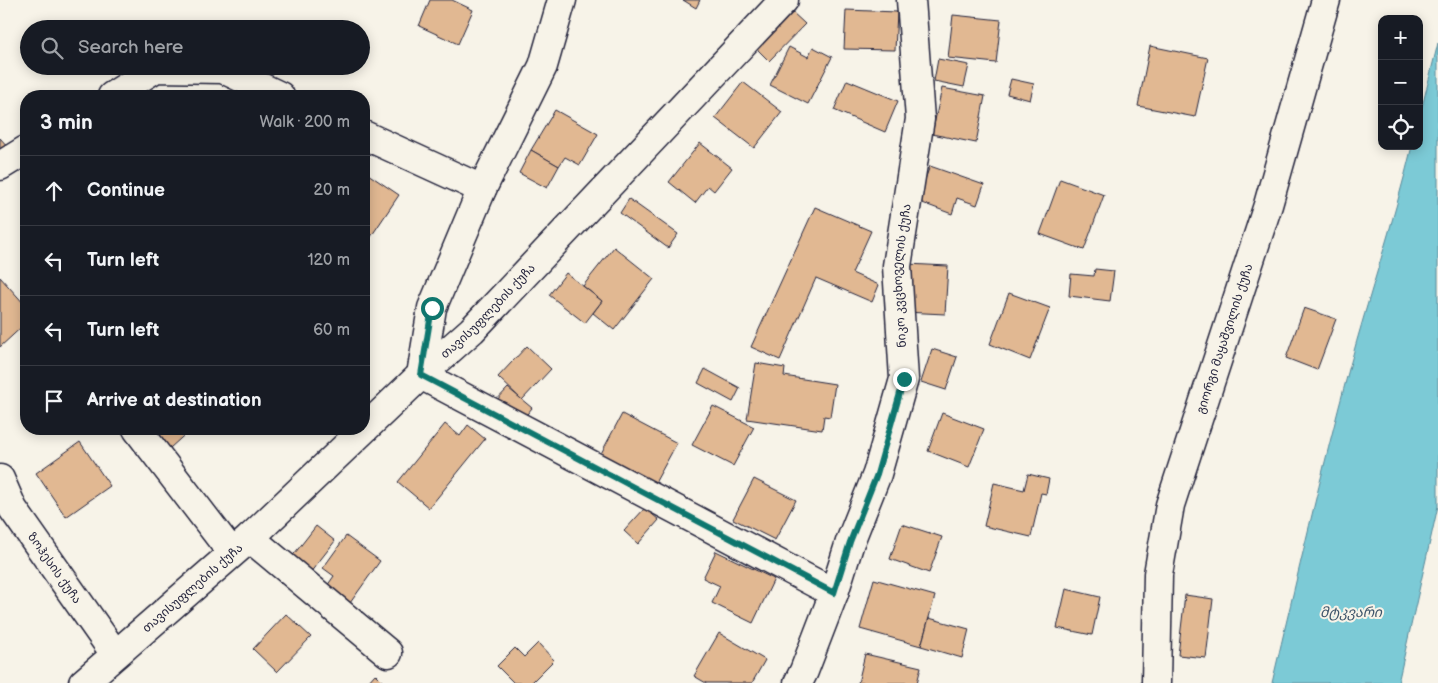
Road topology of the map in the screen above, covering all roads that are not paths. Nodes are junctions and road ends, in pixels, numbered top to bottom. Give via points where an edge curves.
1 (562, 0) edge
2 (784, 0) edge
3 (911, 0) edge
4 (1326, 0) edge
5 (145, 75) edge
6 (236, 75) edge
7 (121, 90) edge
8 (267, 90) edge
9 (370, 138) edge
10 (20, 154) edge
11 (0, 166) edge
12 (482, 189) junction
13 (421, 375) junction
14 (370, 423) edge
15 (142, 435) edge
16 (357, 435) edge
17 (0, 479) edge
18 (241, 545) junction
19 (834, 593) junction
20 (388, 653) dead end
21 (115, 654) junction
22 (83, 683) edge
23 (798, 683) edge
24 (1156, 683) edge

1 - 12 street via 543,66
2 - 13 street, თავისუფლების ქუჩა via 472,330
3 - 19 street, ნიკო კვცხოველის ქუჩა via 920,119 897,266 904,379 877,474
4 - 24 street, გიორგი მაყაშვილის ქუჩა via 1268,205 1170,505 1158,574
5 - 7 street
6 - 8 street
9 - 12 street
10 - 11 street
12 - 13 street via 432,308
13 - 14 street, თავისუფლების ქუჩა
13 - 19 street
15 - 18 street
16 - 18 street, თავისუფლების ქუჩა
17 - 21 street, ზოჰესის ქუჩა via 13,510
18 - 20 street
18 - 21 street, თავისუფლების ქუჩა
19 - 23 street, ნიკო კვცხოველის ქუჩა
21 - 22 street, თავისუფლების ქუჩა

